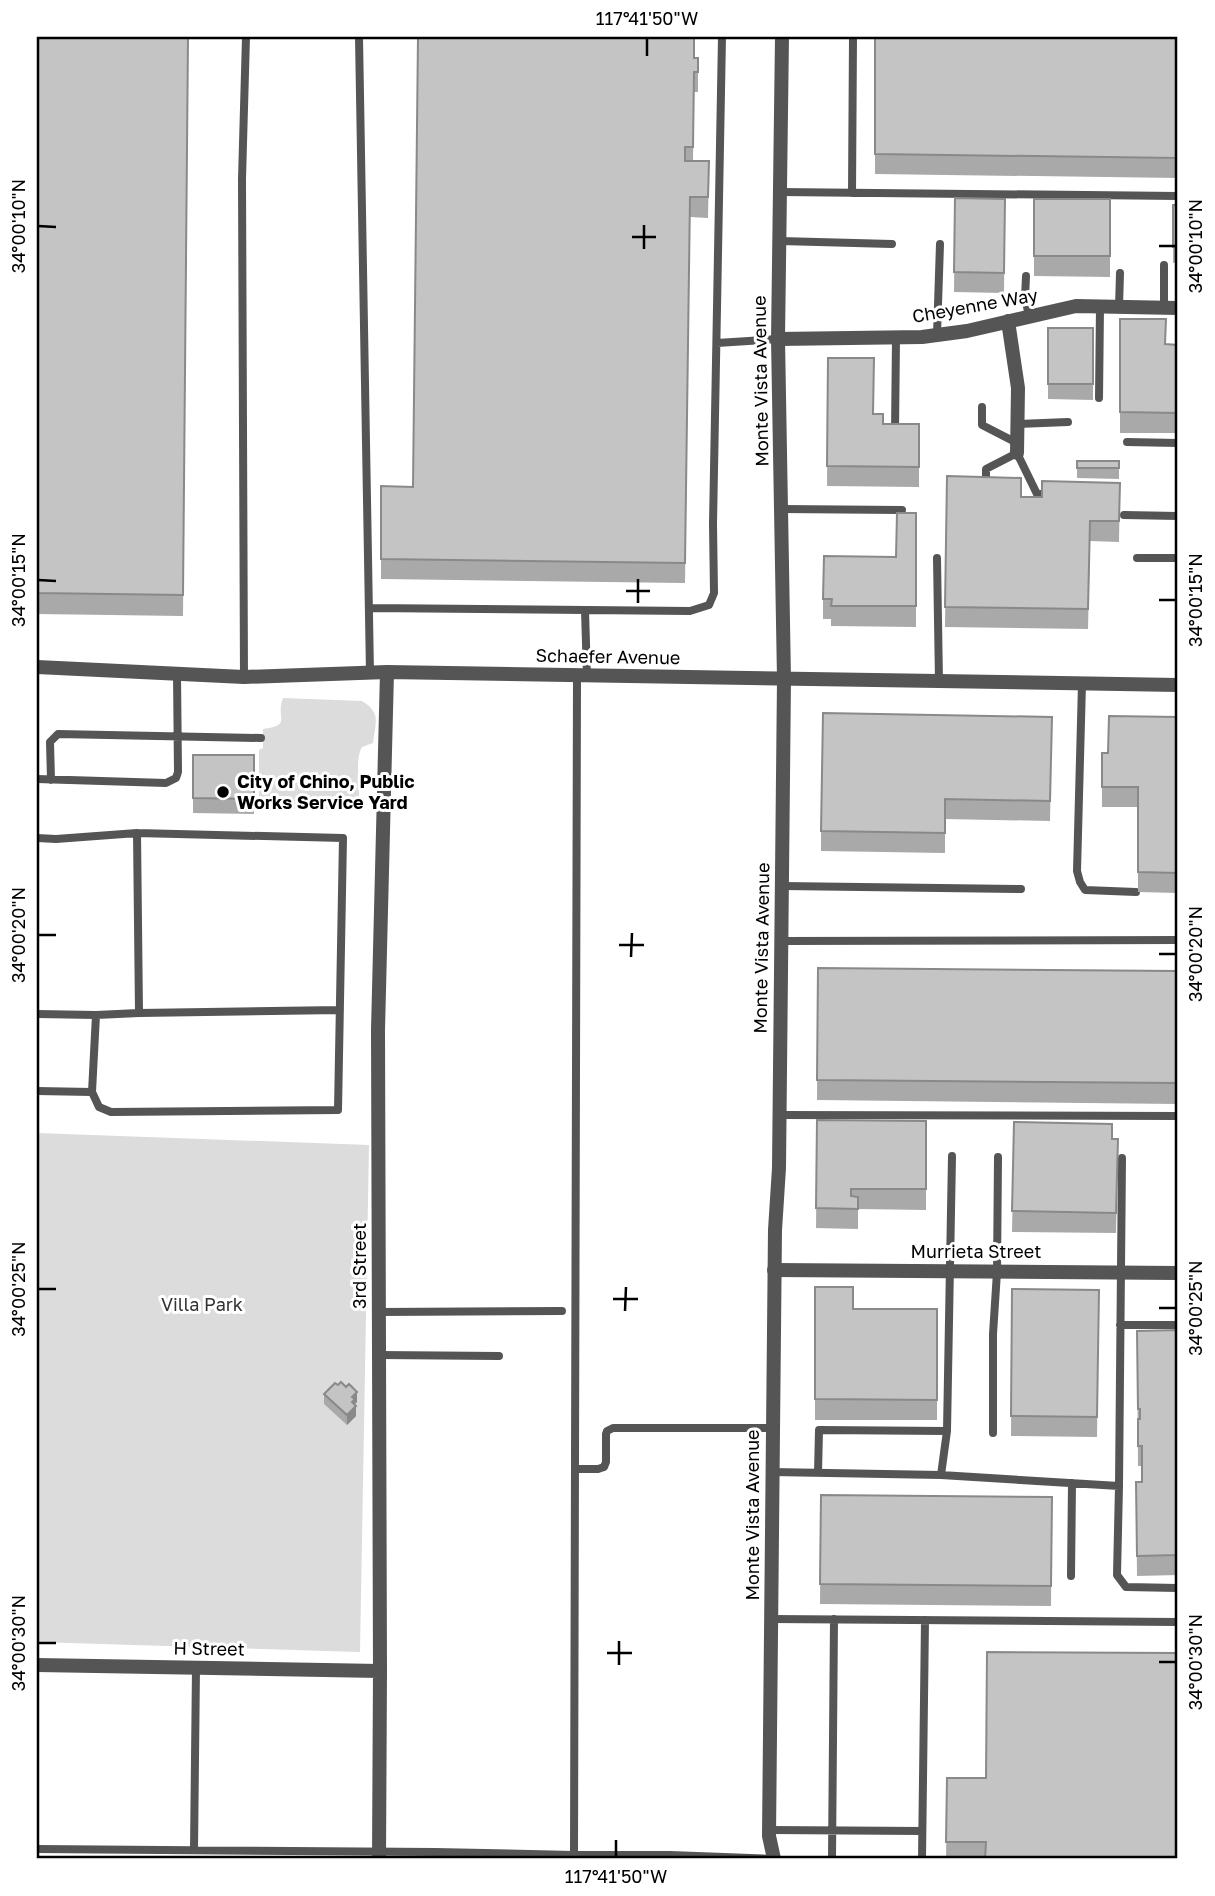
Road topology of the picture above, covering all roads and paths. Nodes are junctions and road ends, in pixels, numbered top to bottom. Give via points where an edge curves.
1 (246, 37) edge
2 (359, 37) edge
3 (722, 37) edge
4 (782, 37) edge
5 (853, 37) edge
6 (780, 192) junction
7 (852, 193) junction
8 (1178, 195) edge
9 (779, 241) junction
10 (892, 244) dead end
11 (940, 244) dead end
12 (1164, 265) dead end
13 (1119, 273) dead end
14 (1026, 276) dead end
15 (1100, 307) junction
16 (1119, 307) junction
17 (1171, 308) edge
18 (1029, 316) junction
19 (1008, 321) junction
20 (937, 335) junction
21 (896, 338) junction
22 (778, 339) junction
23 (717, 343) junction
24 (1099, 398) dead end
25 (982, 407) dead end
26 (1068, 422) dead end
27 (1017, 424) junction
28 (895, 442) edge
29 (1127, 442) dead end
30 (1178, 443) edge
31 (1017, 448) junction
32 (986, 492) edge
33 (1065, 494) edge
34 (781, 509) junction
35 (902, 510) edge
36 (1124, 515) dead end
37 (1178, 516) edge
38 (937, 558) dead end
39 (1137, 558) dead end
40 (1178, 558) edge
41 (369, 608) junction
42 (584, 610) junction
43 (37, 667) edge
44 (387, 672) junction
45 (370, 673) junction
46 (177, 674) junction
47 (244, 677) junction
48 (582, 677) junction
49 (784, 679) junction
50 (939, 682) junction
51 (1082, 684) junction
52 (1178, 685) edge
53 (177, 737) junction
54 (261, 738) dead end
55 (37, 779) edge
56 (51, 780) junction
57 (136, 833) junction
58 (37, 838) edge
59 (782, 886) junction
60 (1021, 889) dead end
61 (1136, 892) dead end
62 (1178, 940) edge
63 (781, 941) junction
64 (340, 1010) junction
65 (139, 1013) junction
66 (37, 1014) edge
67 (96, 1015) junction
68 (37, 1091) edge
69 (92, 1092) junction
70 (780, 1115) junction
71 (1178, 1116) edge
72 (952, 1156) dead end
73 (998, 1157) dead end
74 (1122, 1158) dead end
75 (774, 1270) junction
76 (950, 1272) junction
77 (997, 1272) junction
78 (1121, 1273) junction
79 (1178, 1273) edge
80 (562, 1311) dead end
81 (379, 1312) junction
82 (936, 1312) edge
83 (949, 1313) junction
84 (1121, 1325) junction
85 (1178, 1325) edge
86 (379, 1355) junction
87 (499, 1356) dead end
88 (773, 1428) junction
89 (947, 1431) junction
90 (993, 1433) dead end
91 (575, 1469) junction
92 (772, 1472) junction
93 (818, 1473) junction
94 (941, 1475) junction
95 (1072, 1483) junction
96 (1119, 1486) junction
97 (1071, 1576) dead end
98 (1178, 1588) edge
99 (771, 1619) junction
100 (834, 1619) junction
101 (925, 1620) junction
102 (1178, 1622) edge
103 (37, 1665) edge
104 (196, 1668) junction
105 (380, 1671) junction
106 (769, 1830) junction
107 (832, 1831) junction
108 (922, 1831) junction
109 (37, 1849) edge
110 (194, 1850) junction
111 (379, 1855) edge
112 (576, 1856) edge
113 (617, 1857) edge
114 (774, 1859) edge
115 (832, 1859) edge
116 (922, 1859) edge

1 - 47 lane via 242,179
2 - 41 lane
3 - 23 lane
4 - 6 street, Monte Vista Avenue
5 - 7 lane
6 - 7 lane
6 - 9 street, Monte Vista Avenue
7 - 8 lane
9 - 10 lane
9 - 22 street, Monte Vista Avenue
11 - 20 lane
12 - 17 lane
13 - 16 lane
14 - 18 lane
15 - 16 street, Cheyenne Way
15 - 18 street, Cheyenne Way via 1076,306
15 - 24 lane
16 - 17 street, Cheyenne Way
18 - 19 street, Cheyenne Way
19 - 20 street, Cheyenne Way
19 - 27 street via 1018,388
20 - 21 street, Cheyenne Way
21 - 22 street, Cheyenne Way
21 - 28 lane
22 - 23 lane
22 - 34 street, Monte Vista Avenue
23 - 42 lane via 714,593 709,605 690,611
25 - 31 lane via 982,425
26 - 27 lane
27 - 31 street
29 - 30 lane
31 - 32 lane via 986,469
31 - 33 lane via 1037,494
34 - 35 lane
34 - 49 street, Monte Vista Avenue
36 - 37 lane
38 - 50 lane
39 - 40 lane
41 - 42 lane
41 - 45 lane
42 - 48 lane
43 - 46 street, Schaefer Avenue
44 - 45 street, Schaefer Avenue
44 - 48 street, Schaefer Avenue
44 - 81 street, 3rd Street via 378,1030
45 - 47 street, Schaefer Avenue
46 - 47 street, Schaefer Avenue
46 - 53 lane
48 - 49 street, Schaefer Avenue
48 - 91 lane
49 - 50 street, Schaefer Avenue
49 - 59 street, Monte Vista Avenue
50 - 51 street, Schaefer Avenue
51 - 52 street, Schaefer Avenue
51 - 61 lane via 1077,871 1085,890
53 - 54 lane
53 - 56 lane via 178,772 166,783
53 - 56 lane via 58,734 50,742
55 - 56 lane
57 - 58 lane
57 - 64 lane via 343,838
57 - 65 lane
59 - 60 lane
59 - 63 street, Monte Vista Avenue
62 - 63 lane
63 - 70 street, Monte Vista Avenue
64 - 65 lane
64 - 69 lane via 338,1110 111,1112 99,1108
65 - 67 lane
66 - 67 lane
67 - 69 lane
68 - 69 lane
70 - 71 lane
70 - 75 street, Monte Vista Avenue
72 - 76 lane
73 - 77 lane
74 - 78 lane
75 - 76 street, Murrieta Street
75 - 88 street, Monte Vista Avenue
76 - 77 street, Murrieta Street
76 - 83 lane
77 - 78 street, Murrieta Street
77 - 90 lane
78 - 79 street, Murrieta Street
78 - 84 lane
80 - 81 lane
81 - 86 street, 3rd Street
82 - 83 lane
83 - 89 lane
84 - 85 lane
84 - 96 lane
86 - 87 lane
86 - 105 street, 3rd Street
88 - 91 lane via 613,1428 606,1434 604,1467
88 - 92 street, Monte Vista Avenue
89 - 93 lane via 819,1430
89 - 94 lane
91 - 112 lane
92 - 93 lane
92 - 99 street, Monte Vista Avenue
93 - 94 lane
94 - 95 lane
95 - 96 lane
95 - 97 lane
96 - 98 lane via 1117,1575 1126,1587
99 - 100 lane
99 - 106 street, Monte Vista Avenue
100 - 101 lane
100 - 107 lane
101 - 102 lane
101 - 108 lane
103 - 104 street, H Street
104 - 105 street, H Street
104 - 110 lane
105 - 111 street, 3rd Street
106 - 107 lane
106 - 114 street, Monte Vista Avenue
107 - 108 lane
107 - 115 lane
108 - 116 lane
109 - 110 lane
110 - 111 lane
111 - 112 lane
112 - 113 lane
113 - 114 lane

